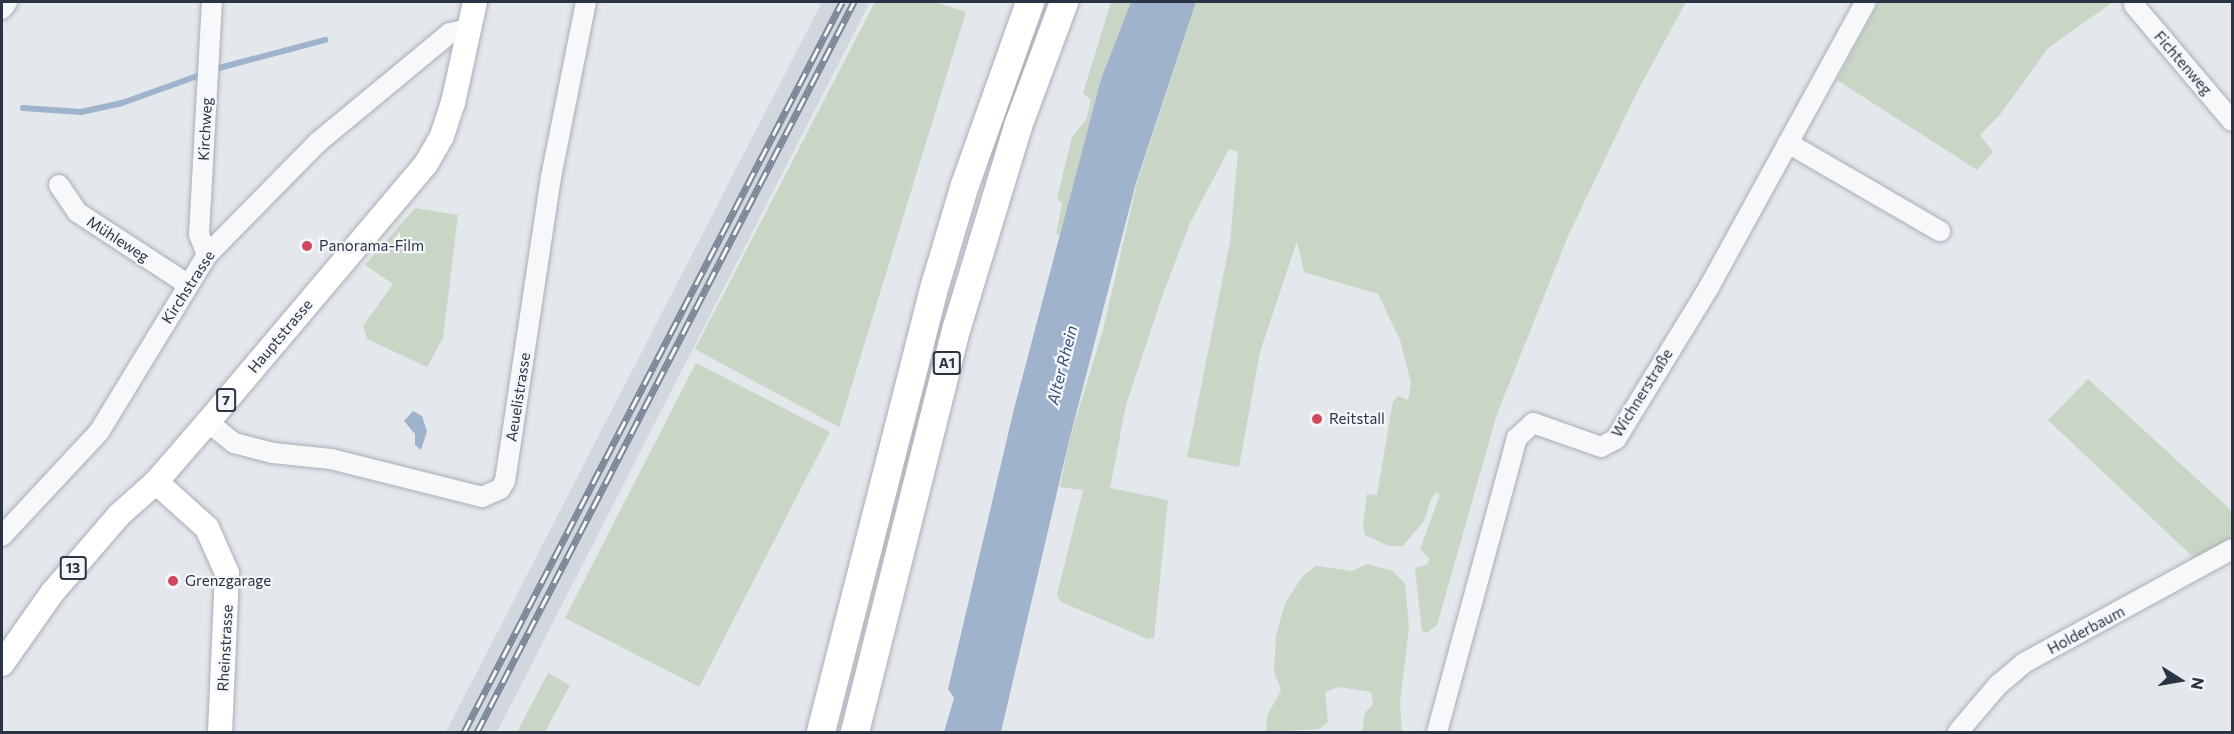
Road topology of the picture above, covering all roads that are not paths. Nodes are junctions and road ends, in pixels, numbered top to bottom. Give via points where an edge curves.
1 (8, 2) edge
2 (212, 2) edge
3 (474, 2) edge
4 (586, 2) edge
5 (1030, 2) edge
6 (1064, 2) edge
7 (1866, 2) edge
8 (2134, 5) dead end
9 (2, 9) edge
10 (469, 29) junction
11 (2232, 121) edge
12 (1788, 143) junction
13 (59, 185) dead end
14 (1940, 231) dead end
15 (207, 255) junction
16 (188, 284) junction
17 (208, 422) junction
18 (156, 482) junction
19 (2, 536) edge
20 (2232, 549) edge
21 (2, 664) edge
22 (220, 732) edge
23 (821, 732) edge
24 (855, 732) edge
25 (1437, 732) edge
26 (1958, 732) edge

1 - 9 street
2 - 15 street, Kirchweg via 199,234
3 - 10 main road, Hauptstrasse / 7
4 - 17 street, Aeuelistrasse via 551,177 501,489 482,497 331,459 273,453 234,443
5 - 23 highway, A1 via 965,185 936,282
6 - 24 highway, A1 via 1018,126 960,316
7 - 12 street, Wichnerstraße
8 - 11 street, Fichtenweg
10 - 15 street, Kirchstrasse via 450,33 317,143
10 - 17 main road, Hauptstrasse / 7 via 453,103 442,136 426,164
12 - 14 street
12 - 25 street, Wichnerstraße via 1709,286 1616,439 1601,447 1533,423 1517,438
13 - 16 street, Mühleweg via 77,212
15 - 16 street, Kirchstrasse
16 - 19 street, Kirchstrasse via 99,432
17 - 18 main road, Hauptstrasse / 7
18 - 21 main road, Hauptstrasse / 13 via 119,515 60,584
18 - 22 main road, Rheinstrasse via 207,528 226,573
20 - 26 street, Holderbaum via 2024,663

